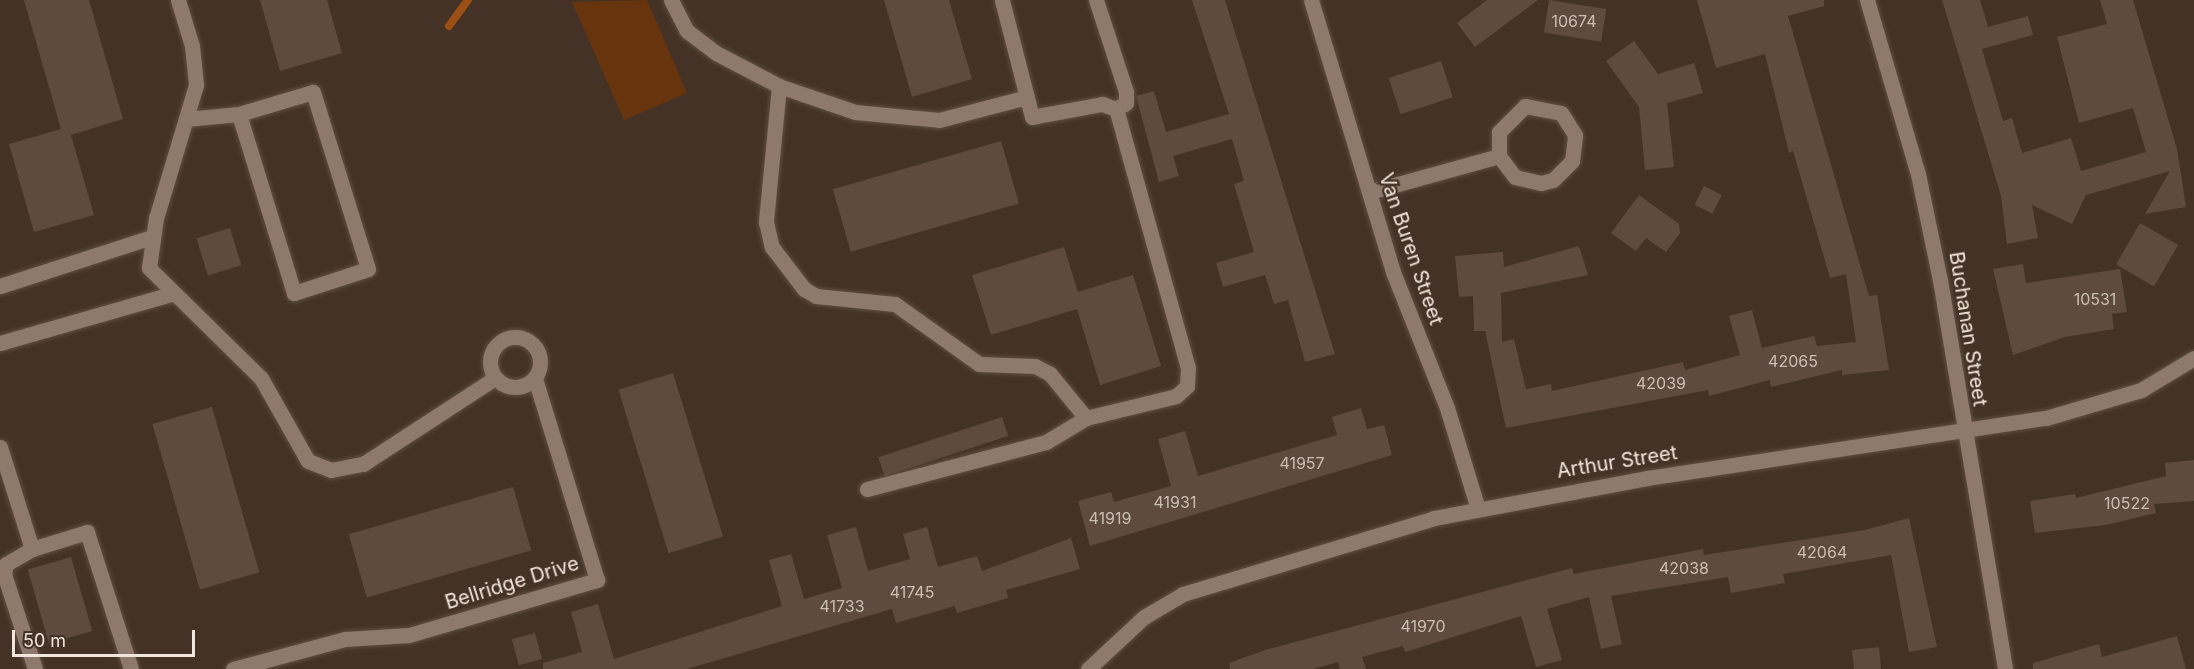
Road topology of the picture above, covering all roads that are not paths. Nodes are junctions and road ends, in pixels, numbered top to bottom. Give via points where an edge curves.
1 (178, 0) edge
2 (671, 0) edge
3 (1002, 0) edge
4 (1096, 0) edge
5 (1311, 0) edge
6 (1867, 0) edge
7 (779, 86) junction
8 (1026, 98) junction
9 (1116, 109) junction
10 (239, 114) junction
11 (186, 119) junction
12 (1499, 156) junction
13 (1369, 192) junction
14 (152, 237) junction
15 (0, 286) edge
16 (171, 294) junction
17 (0, 343) edge
18 (2194, 358) edge
19 (495, 378) junction
20 (535, 378) junction
21 (1086, 418) junction
22 (1963, 430) junction
23 (0, 447) edge
24 (867, 489) dead end
25 (1478, 509) junction
26 (32, 549) junction
27 (35, 669) edge
28 (131, 669) edge
29 (232, 669) edge
30 (1088, 669) edge
31 (2005, 669) edge

1 - 11 street via 196,65
2 - 7 street via 687,31
3 - 8 street
4 - 9 street via 1126,92 1126,103
5 - 13 street, Van Buren Street
6 - 22 street, Buchanan Street via 1918,174
7 - 8 street via 855,112 902,120 939,120
7 - 21 street via 766,222 788,274 816,296 895,304 968,360 1035,366 1050,374
8 - 9 street via 1032,117 1045,118 1102,104
9 - 21 street via 1188,368 1187,386 1176,396
10 - 10 street via 313,92 368,269 294,293
10 - 11 street
11 - 14 street
12 - 12 street via 1515,177 1540,183 1553,180 1572,161 1575,135 1561,113 1525,106 1499,132
12 - 13 street
13 - 25 street, Van Buren Street
14 - 15 street
14 - 16 street via 147,256 155,278
16 - 17 street
16 - 19 street via 261,378 294,445 319,467 344,470 363,464
18 - 22 street, Arthur Street via 2180,369 2089,408
19 - 20 street via 515,386
19 - 20 street via 491,354 508,338 521,338 539,354
20 - 29 street, Bellridge Drive via 597,580 409,636 345,639
21 - 24 street via 1046,442
22 - 25 street, Arthur Street
22 - 31 street, Buchanan Street
23 - 26 street
25 - 30 street, Arthur Street via 1183,594 1144,617
26 - 27 street via 6,564 4,574
26 - 28 street via 87,532

